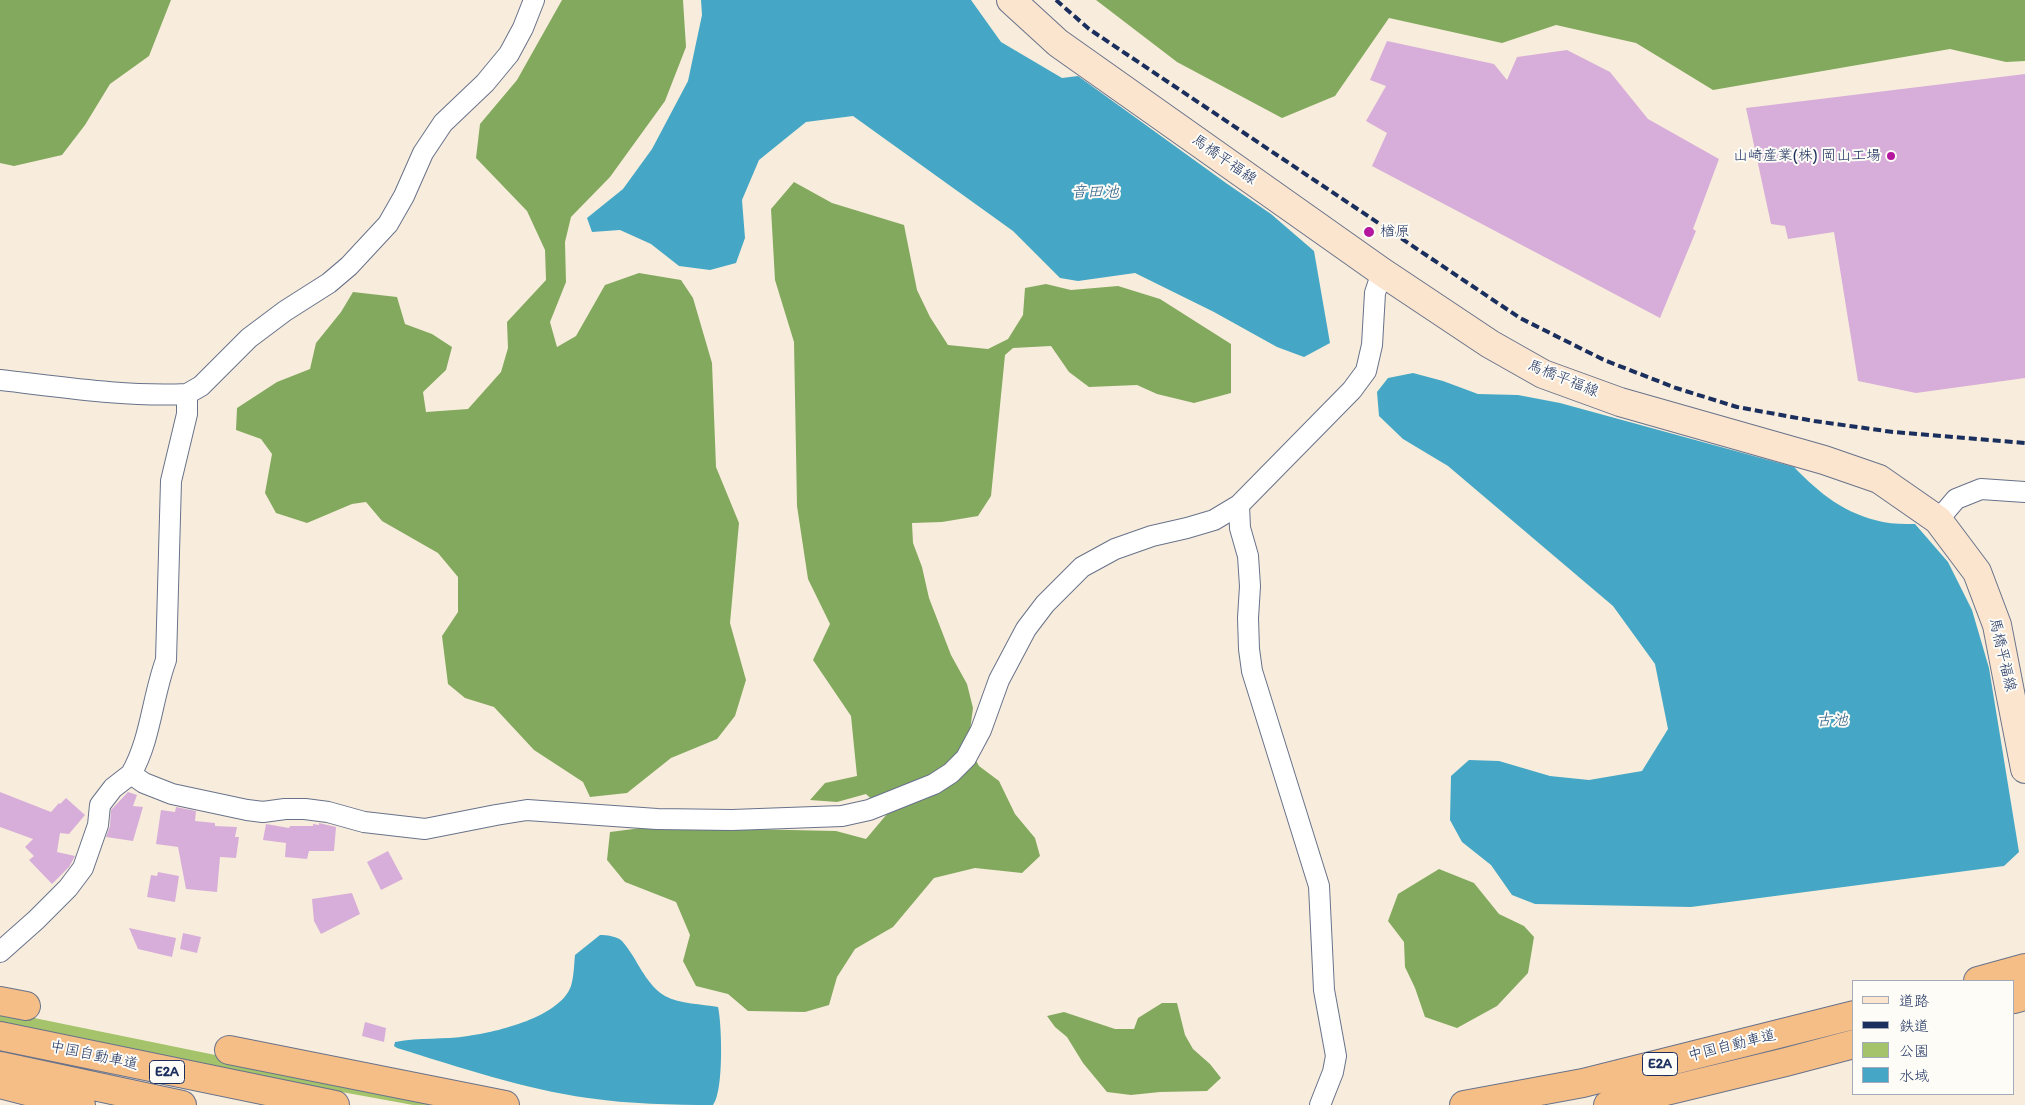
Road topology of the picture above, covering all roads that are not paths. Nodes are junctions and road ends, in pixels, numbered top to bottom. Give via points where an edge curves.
1 (534, 0) edge
2 (1012, 0) edge
3 (1382, 272) junction
4 (0, 380) edge
5 (187, 394) junction
6 (2025, 492) edge
7 (1239, 505) junction
8 (1938, 520) junction
9 (2025, 769) edge
10 (131, 774) junction
11 (0, 952) edge
12 (2025, 968) edge
13 (1982, 980) edge
14 (0, 1001) edge
15 (26, 1006) dead end
16 (1852, 1016) edge
17 (0, 1036) edge
18 (1852, 1045) edge
19 (229, 1050) dead end
20 (0, 1066) edge
21 (0, 1084) edge
22 (81, 1105) edge
23 (182, 1105) edge
24 (335, 1105) edge
25 (505, 1105) edge
26 (1320, 1105) edge
27 (1464, 1105) edge
28 (1608, 1105) edge

1 - 5 street via 510,54 443,123 422,153 388,224 349,266 249,338 201,386
2 - 3 main road, 馬橋平福線 via 1058,44
3 - 7 street via 1375,293 1372,345 1366,371 1352,390
3 - 8 main road, 馬橋平福線 via 1490,344 1543,374 1620,402 1824,460 1879,479
4 - 5 street via 92,390
5 - 10 street via 172,481 166,660 148,732
6 - 8 street via 1981,489 1956,499
7 - 10 street via 1214,520 1115,549 1082,568 1045,604 1026,629 966,758 934,784 869,810 842,816 732,820 657,819 528,810 425,829 364,822 305,809 247,810 172,794
7 - 26 street via 1240,528 1248,556 1252,671 1319,886 1324,990 1336,1056
8 - 9 main road, 馬橋平福線 via 1977,572 1997,625
10 - 11 street via 113,788 100,805 98,826 83,868 68,888
12 - 13 highway
14 - 15 highway
16 - 27 highway, 中国自動車道 / E2A via 1584,1083
17 - 24 highway, 中国自動車道 / E2A
18 - 28 highway, 中国自動車道 / E2A
19 - 25 highway
20 - 23 highway, 中国自動車道 / E2A
21 - 22 highway

